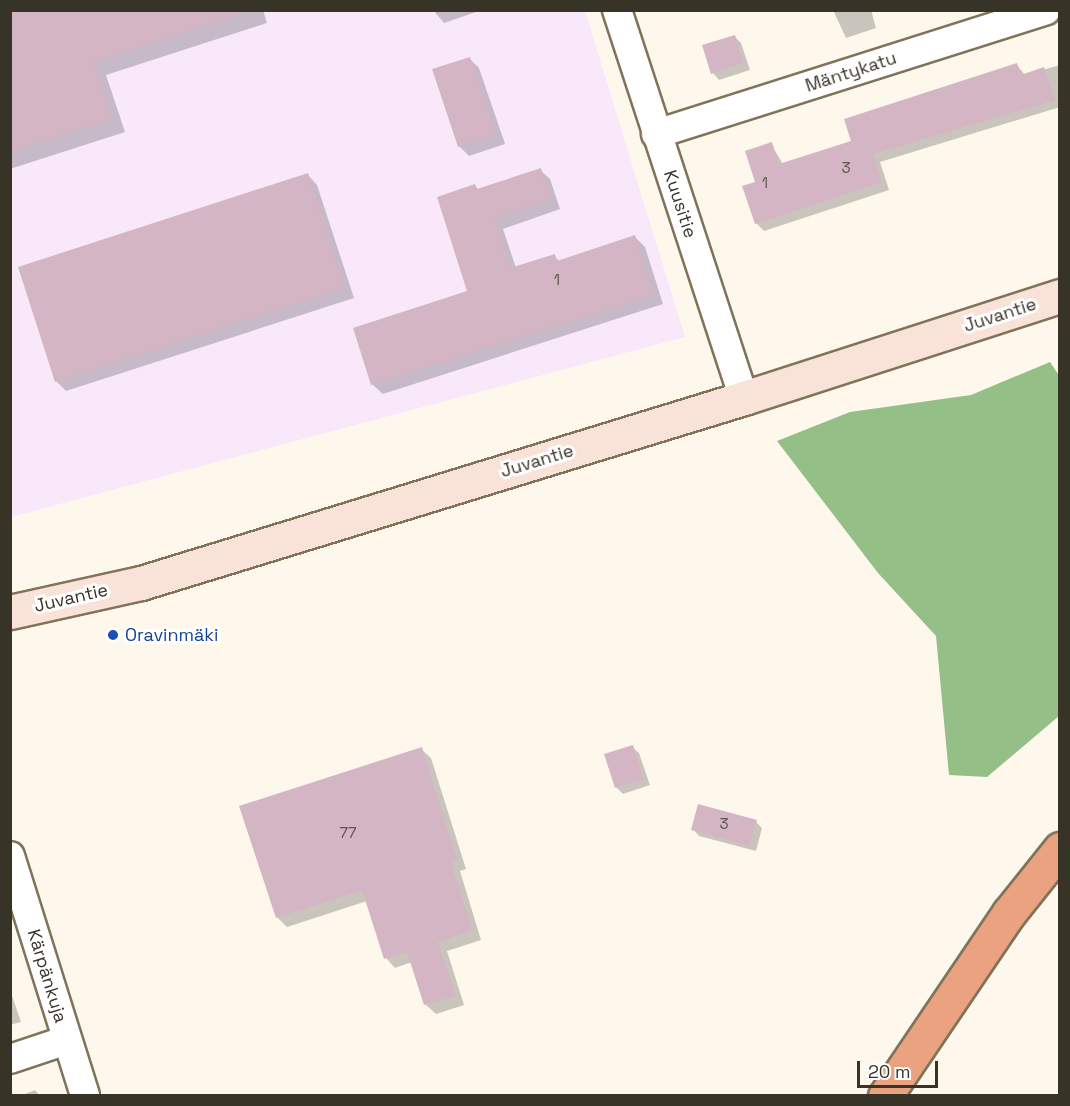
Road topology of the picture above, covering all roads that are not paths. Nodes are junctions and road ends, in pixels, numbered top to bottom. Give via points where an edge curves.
1 (617, 10) edge
2 (1046, 10) edge
3 (656, 134) junction
4 (1059, 296) edge
5 (744, 398) junction
6 (10, 612) edge
7 (1059, 849) edge
8 (10, 856) edge
9 (67, 1040) junction
10 (10, 1059) edge
11 (85, 1095) edge
12 (885, 1095) edge

1 - 3 street, Kuusitie
2 - 3 street, Mäntykatu
3 - 5 street, Kuusitie
4 - 5 main road, Juvantie
5 - 6 main road, Juvantie via 141,582
7 - 12 highway via 1009,914
8 - 9 street, Kärpänkuja
9 - 10 street
9 - 11 street, Kärpänkuja

